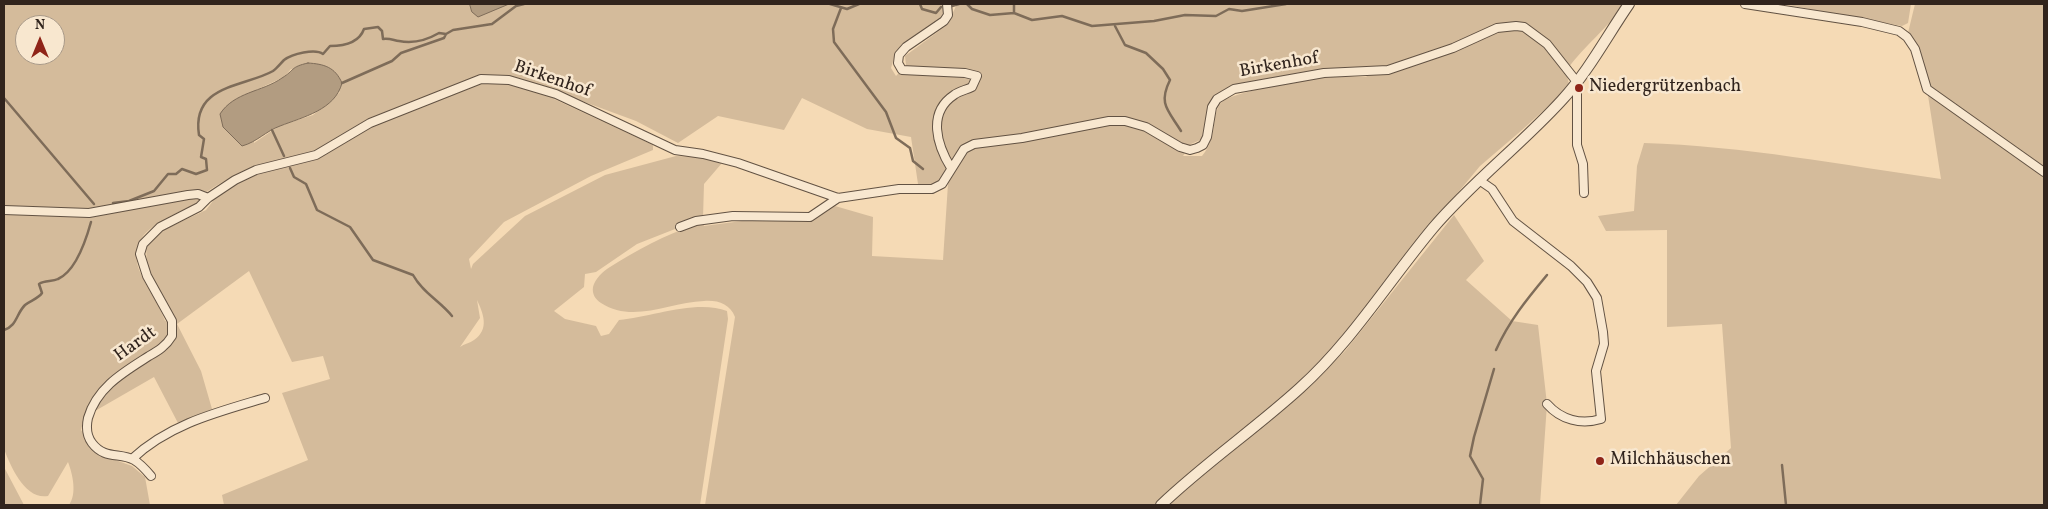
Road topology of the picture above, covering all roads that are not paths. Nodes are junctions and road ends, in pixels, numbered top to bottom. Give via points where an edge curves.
1 (947, 4) edge
2 (1629, 4) edge
3 (1745, 4) edge
4 (1577, 82) junction
5 (951, 168) junction
6 (2044, 172) edge
7 (1480, 180) junction
8 (1584, 193) dead end
9 (208, 198) junction
10 (838, 198) junction
11 (4, 210) edge
12 (680, 227) dead end
13 (265, 398) dead end
14 (1547, 404) dead end
15 (132, 459) junction
16 (151, 476) dead end
17 (1161, 505) edge

1 - 5 street via 948,15 944,21 906,47 898,55 898,63 902,70 977,76 972,87 947,101 937,119 939,146
2 - 4 street
3 - 6 street via 1899,31 1915,49 1927,89
4 - 5 street, Birkenhof via 1557,55 1532,33 1524,28 1507,26 1395,68 1374,72 1324,73 1226,92 1212,107 1207,137 1198,148 1180,147 1146,127 1109,121 974,144 964,149
4 - 7 street
4 - 8 street via 1577,145 1583,164
5 - 10 street, Birkenhof via 942,184 932,188
7 - 14 street via 1492,188 1513,220 1571,266 1597,298 1604,344 1596,371 1601,419 1573,421
7 - 17 street via 1433,228 1342,347 1300,388
9 - 10 street, Birkenhof via 256,170 316,155 370,122 464,84 495,78 556,94 675,150 738,163
9 - 11 street via 188,194 89,214
9 - 15 street, Hardt via 199,207 160,226 143,244 140,254 143,267 172,321 172,336 160,349 102,390 87,421 89,438 100,450 112,456
10 - 12 street, Birkenhof via 810,217 733,216 696,221
13 - 15 street via 194,419 144,448
15 - 16 street, Hardt

